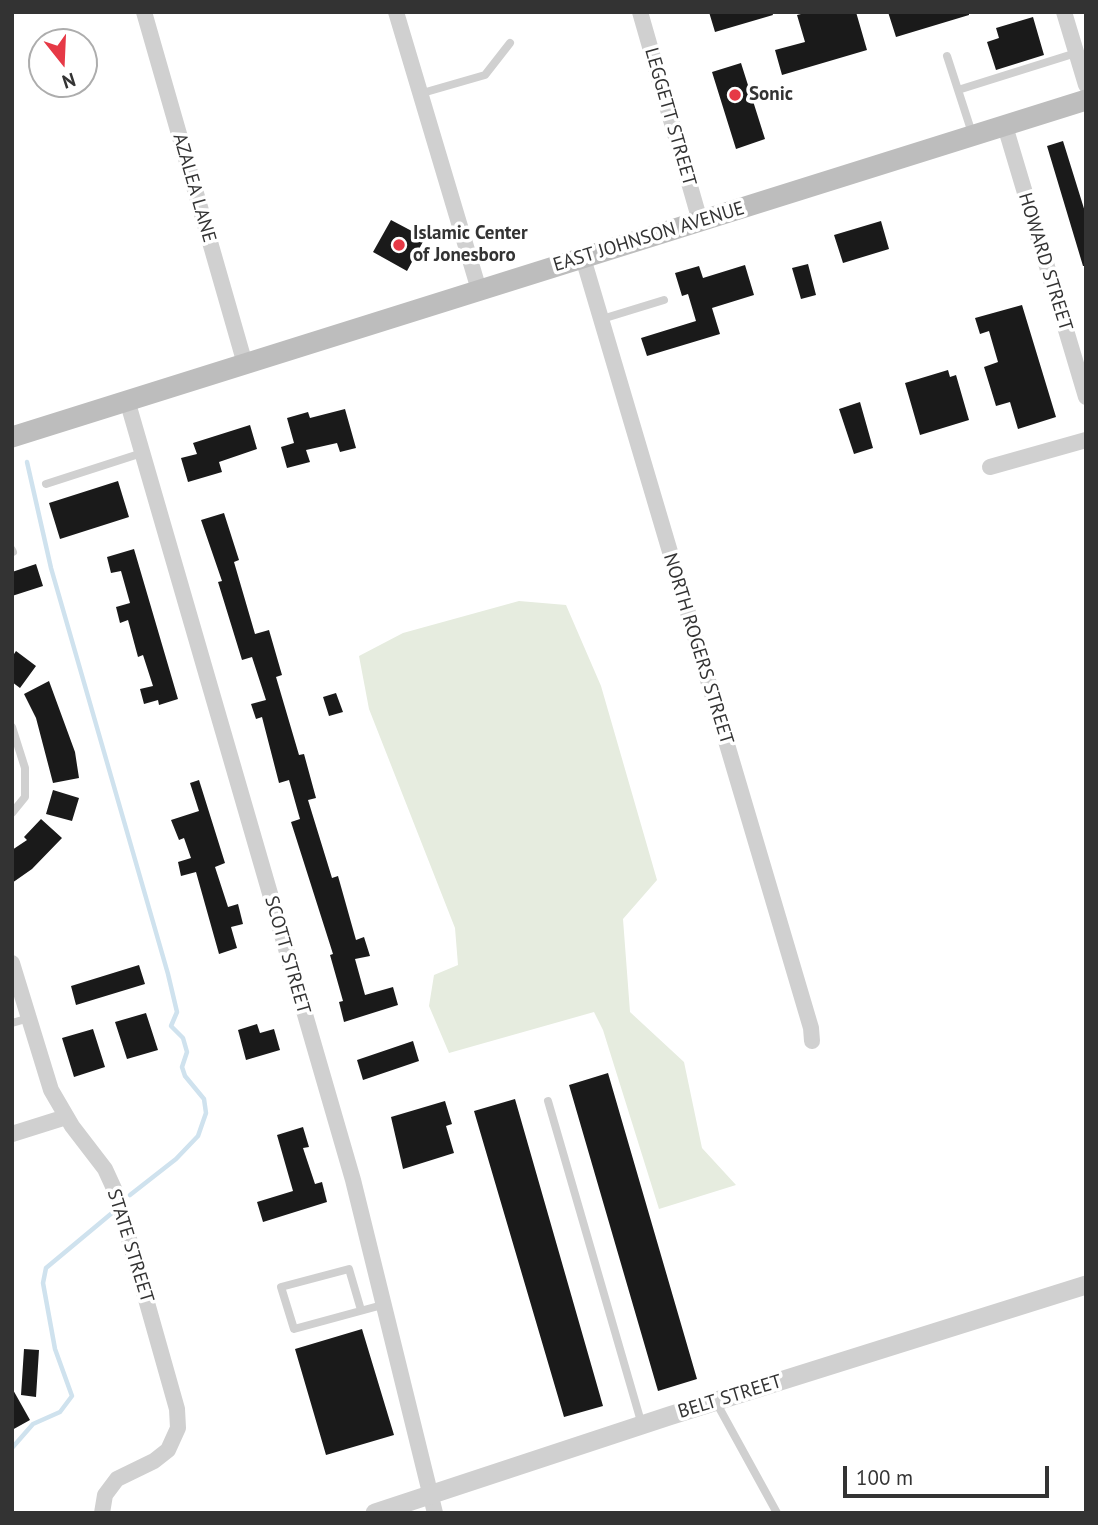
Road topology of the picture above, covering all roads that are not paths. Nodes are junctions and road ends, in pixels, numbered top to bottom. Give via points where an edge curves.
1 (144, 12) edge
2 (396, 12) edge
3 (640, 12) edge
4 (1064, 12) edge
5 (510, 43) dead end
6 (1076, 52) junction
7 (947, 56) dead end
8 (1086, 85) edge
9 (958, 90) junction
10 (419, 94) junction
11 (1086, 100) edge
12 (1004, 126) junction
13 (973, 136) junction
14 (700, 221) junction
15 (583, 258) junction
16 (479, 290) junction
17 (664, 300) dead end
18 (602, 319) junction
19 (245, 364) junction
20 (1086, 397) edge
21 (127, 400) junction
22 (12, 437) edge
23 (1086, 440) edge
24 (142, 453) junction
25 (990, 467) dead end
26 (46, 484) dead end
27 (12, 727) edge
28 (12, 813) edge
29 (12, 963) edge
30 (29, 1018) junction
31 (12, 1023) edge
32 (812, 1041) dead end
33 (548, 1101) dead end
34 (66, 1117) junction
35 (12, 1134) edge
36 (1086, 1285) edge
37 (386, 1304) junction
38 (361, 1310) junction
39 (716, 1401) junction
40 (642, 1425) junction
41 (433, 1503) edge
42 (102, 1513) edge
43 (375, 1513) edge
44 (777, 1513) edge

1 - 19 street, AZALEA LANE
2 - 10 street
3 - 14 street, LEGGETT STREET
4 - 6 street
5 - 10 lane via 485,75
6 - 8 street
6 - 9 lane
7 - 9 lane
9 - 13 lane
10 - 16 street
11 - 12 main road, EAST JOHNSON AVENUE
12 - 13 main road, EAST JOHNSON AVENUE
12 - 20 street, HOWARD STREET
13 - 14 main road, EAST JOHNSON AVENUE
14 - 15 main road, EAST JOHNSON AVENUE
15 - 16 main road, EAST JOHNSON AVENUE
15 - 18 street, NORTH ROGERS STREET
16 - 19 main road, EAST JOHNSON AVENUE
17 - 18 lane
18 - 32 street, NORTH ROGERS STREET
19 - 21 main road, EAST JOHNSON AVENUE
21 - 22 main road, EAST JOHNSON AVENUE
21 - 24 street, SCOTT STREET
23 - 25 street
24 - 26 lane
24 - 37 street, SCOTT STREET
27 - 28 lane via 25,768 25,797
29 - 30 street, STATE STREET
30 - 31 lane
30 - 34 street, STATE STREET via 51,1090
33 - 40 lane
34 - 35 street
34 - 42 street, STATE STREET via 93,1150 116,1193 177,1409 178,1428 168,1450 117,1479 105,1495
36 - 39 street, BELT STREET
37 - 38 lane
37 - 41 street, SCOTT STREET
38 - 38 lane via 294,1329 281,1287 349,1269
39 - 40 street, BELT STREET
39 - 44 lane
40 - 41 street, BELT STREET
41 - 43 street, BELT STREET

